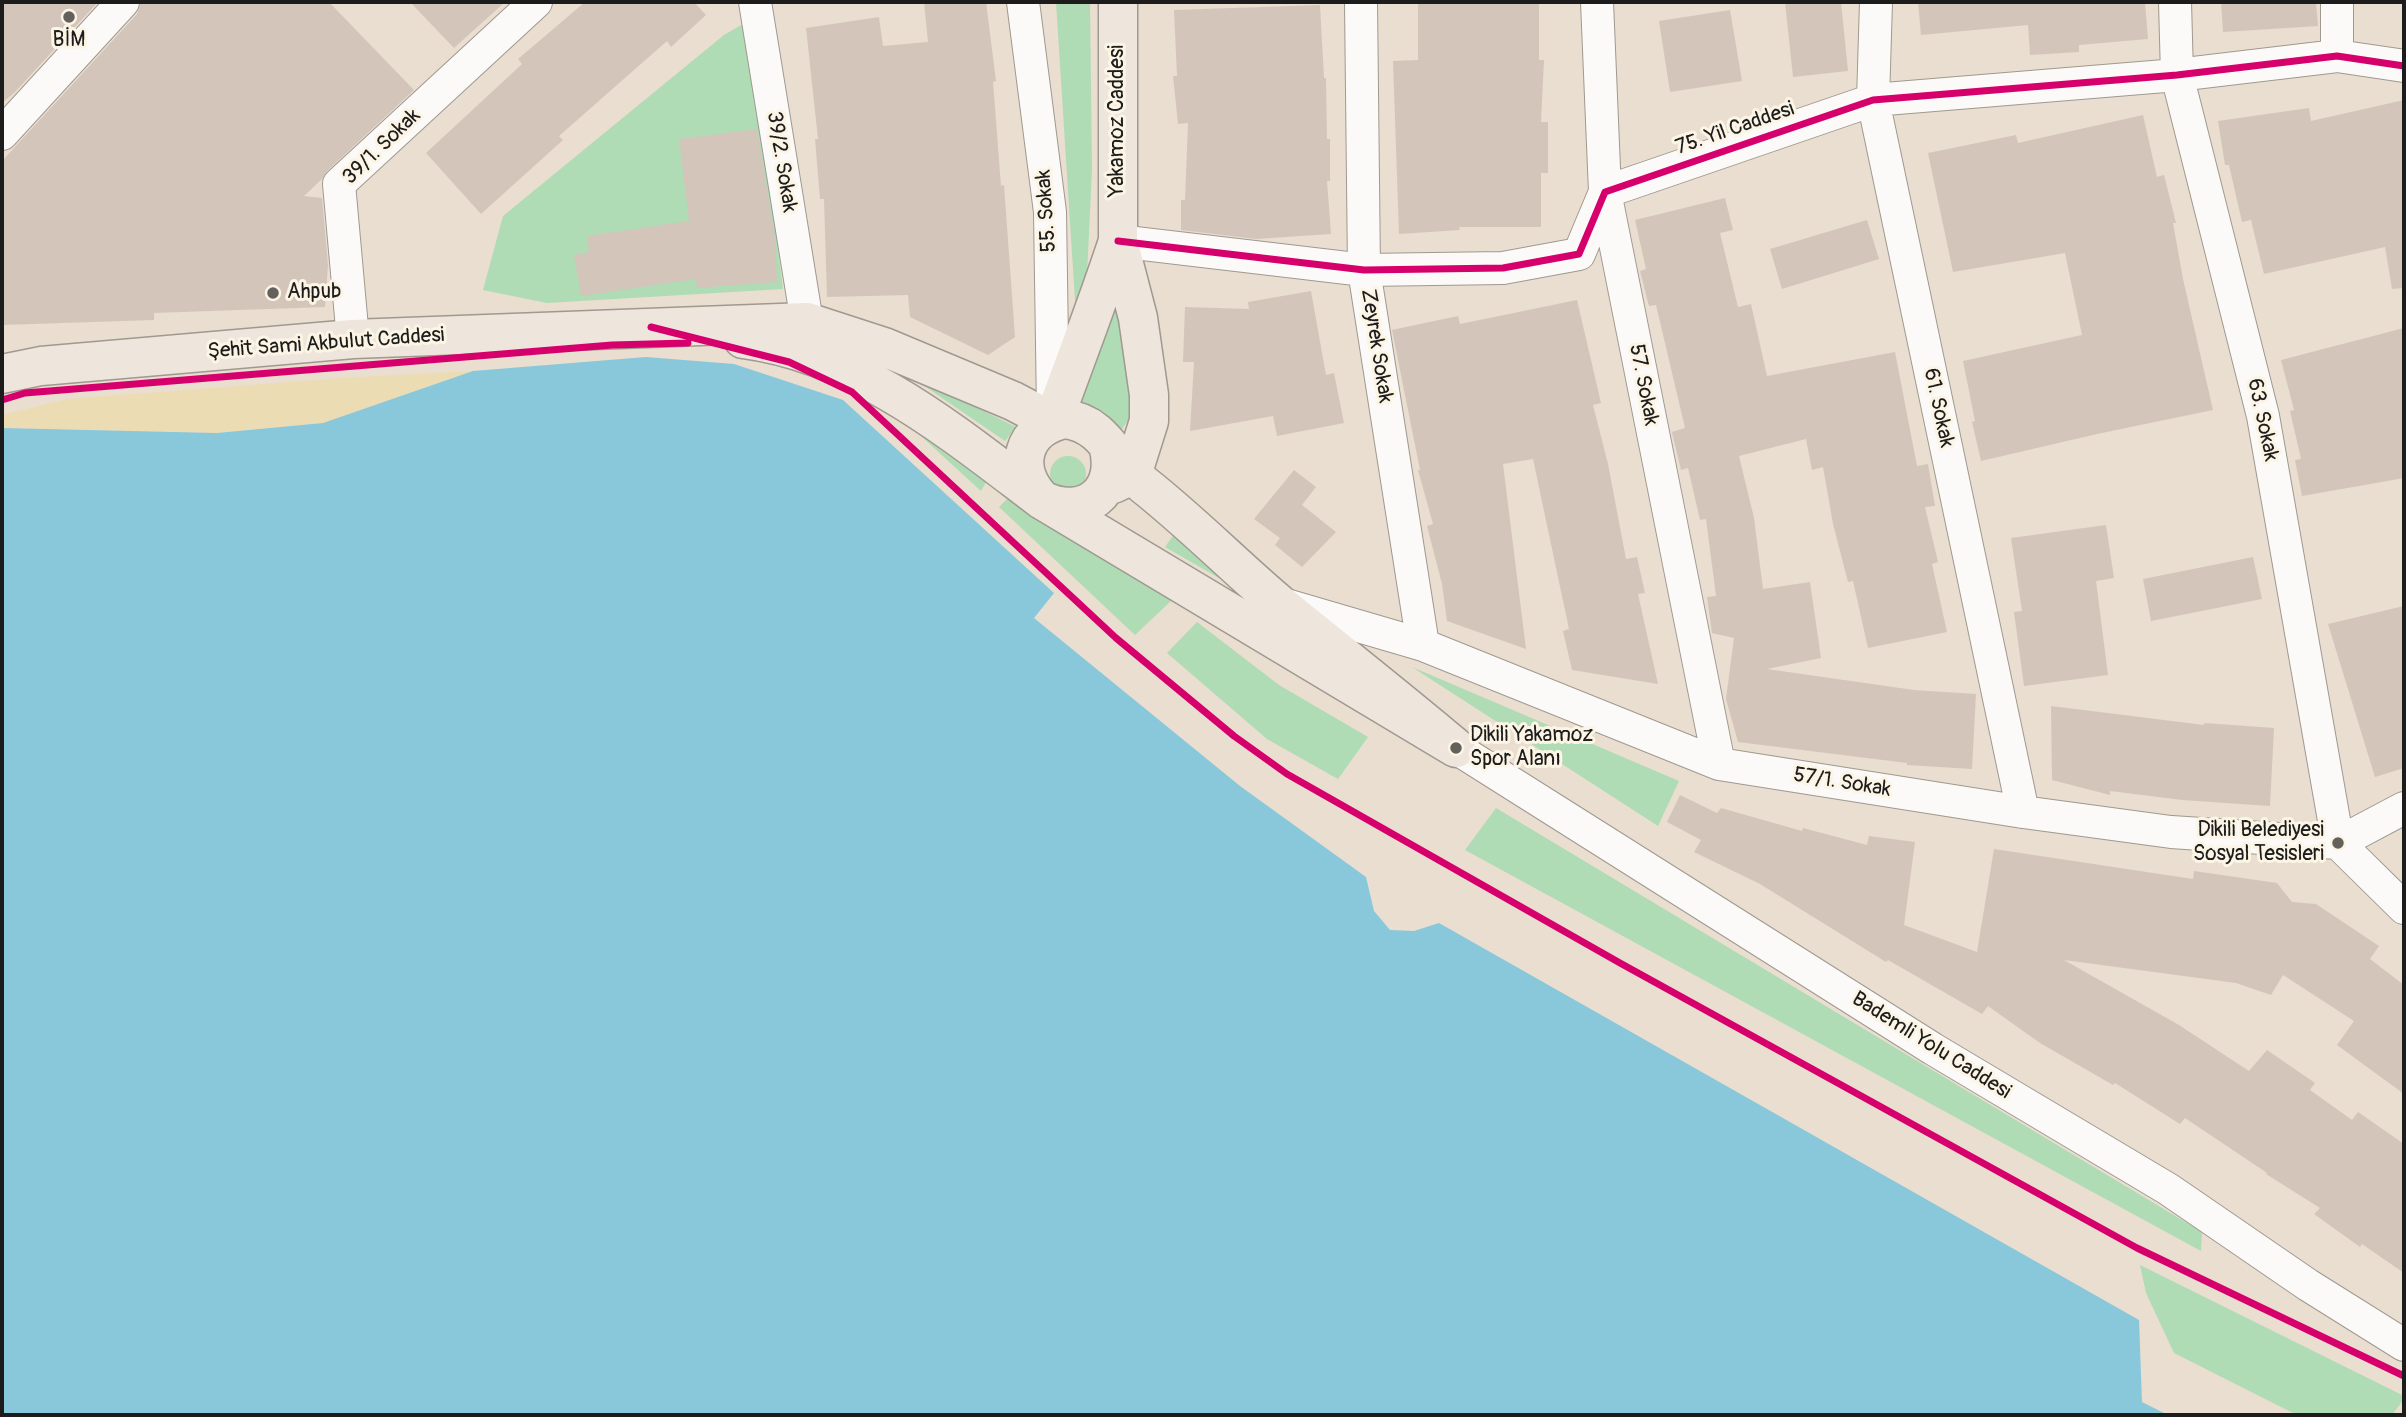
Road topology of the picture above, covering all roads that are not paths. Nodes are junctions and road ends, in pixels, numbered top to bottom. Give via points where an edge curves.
1 (123, 2) edge
2 (536, 2) edge
3 (755, 2) edge
4 (1023, 2) edge
5 (1118, 2) edge
6 (1362, 2) edge
7 (1597, 2) edge
8 (1876, 2) edge
9 (2175, 2) edge
10 (2337, 2) edge
11 (2337, 56) junction
12 (2404, 66) edge
13 (2177, 75) junction
14 (1873, 100) junction
15 (5, 126) edge
16 (1605, 192) junction
17 (1118, 241) junction
18 (1364, 270) junction
19 (807, 322) junction
20 (651, 327) junction
21 (353, 339) junction
22 (2, 374) edge
23 (1053, 422) junction
24 (1118, 482) junction
25 (1042, 500) junction
26 (1279, 603) junction
27 (1423, 645) junction
28 (1456, 748) junction
29 (1719, 764) junction
30 (2404, 808) edge
31 (2023, 812) junction
32 (2339, 842) junction
33 (2404, 908) edge
34 (2404, 1345) edge

1 - 15 street
2 - 21 street, 39/1. Sokak via 339,184
3 - 19 street, 39/2. Sokak
4 - 23 street, 55. Sokak via 1050,212
5 - 17 main road, Yakamoz Caddesi
6 - 18 street, Zeyrek Sokak
7 - 16 street, 57. Sokak
8 - 14 street, 61. Sokak
9 - 13 street, 63. Sokak
10 - 11 street
11 - 12 street, 75. Yil Caddesi
11 - 13 street, 75. Yil Caddesi
13 - 14 street, 75. Yil Caddesi
13 - 32 street, 63. Sokak via 2263,416
14 - 16 street, 75. Yil Caddesi
14 - 31 street, 61. Sokak
16 - 18 street via 1578,254 1503,268
16 - 29 street, 57. Sokak
17 - 18 street
17 - 23 main road
17 - 24 main road via 1138,318 1149,421
18 - 27 street, Zeyrek Sokak
19 - 20 main road, Şehit Sami Akbulut Caddesi
19 - 23 main road, Şehit Sami Akbulut Caddesi via 884,347
20 - 21 main road, Şehit Sami Akbulut Caddesi
20 - 25 main road, Şehit Sami Akbulut Caddesi via 773,343 842,367 912,404
21 - 22 main road, Şehit Sami Akbulut Caddesi via 41,366
23 - 24 main road via 1078,420 1099,432 1108,445 1111,474
23 - 25 main road via 1031,438 1024,464 1026,478
24 - 25 main road via 1076,508
24 - 26 main road via 1178,512
25 - 28 main road, Şehit Sami Akbulut Caddesi
26 - 27 street, 57/1. Sokak
26 - 28 main road
27 - 29 street, 57/1. Sokak
28 - 34 street, Bademli Yolu Caddesi via 1933,1049 2168,1189
29 - 31 street, 57/1. Sokak
30 - 32 street
31 - 32 street, 57/1. Sokak via 2171,832
32 - 33 street

